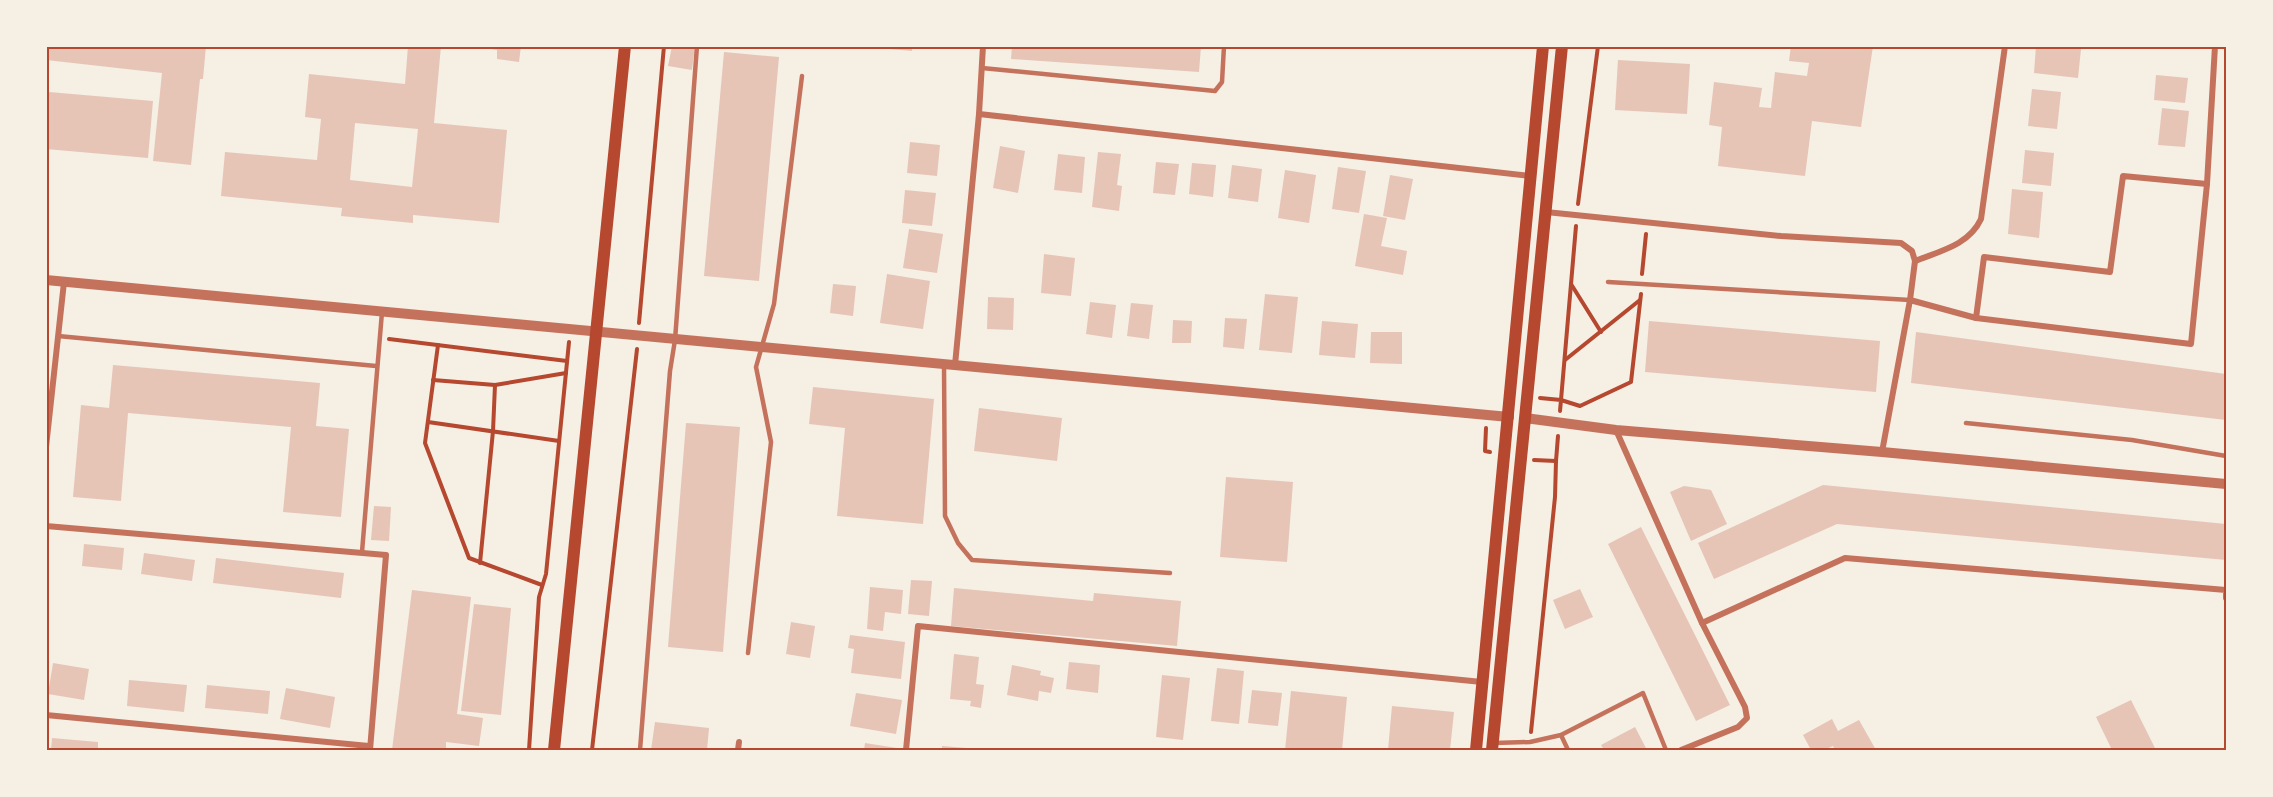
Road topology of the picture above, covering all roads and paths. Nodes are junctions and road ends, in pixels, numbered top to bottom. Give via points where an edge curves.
1 (625, 46) edge
2 (664, 46) edge
3 (697, 46) edge
4 (983, 46) edge
5 (1224, 46) edge
6 (1544, 46) edge
7 (1562, 46) edge
8 (1598, 46) edge
9 (2006, 46) edge
10 (2215, 46) edge
11 (982, 68) junction
12 (802, 76) dead end
13 (979, 114) junction
14 (1530, 176) junction
15 (2207, 184) junction
16 (1545, 212) junction
17 (1576, 215) junction
18 (1647, 222) junction
19 (1915, 261) junction
20 (46, 280) edge
21 (64, 282) junction
22 (1608, 282) dead end
23 (1571, 283) junction
24 (1641, 284) junction
25 (1640, 300) junction
26 (1910, 300) junction
27 (382, 312) junction
28 (1976, 318) junction
29 (570, 329) junction
30 (596, 332) junction
31 (1601, 332) junction
32 (58, 336) junction
33 (638, 336) junction
34 (379, 338) junction
35 (675, 340) junction
36 (438, 345) junction
37 (761, 348) junction
38 (567, 361) junction
39 (1564, 361) junction
40 (950, 365) junction
41 (376, 366) junction
42 (566, 373) junction
43 (433, 380) junction
44 (495, 385) junction
45 (1509, 417) junction
46 (1525, 418) junction
47 (428, 422) junction
48 (1966, 423) dead end
49 (1616, 430) junction
50 (493, 431) junction
51 (559, 441) junction
52 (46, 447) edge
53 (1882, 452) junction
54 (2226, 456) edge
55 (1556, 461) dead end
56 (2226, 484) edge
57 (46, 526) edge
58 (362, 552) junction
59 (480, 562) junction
60 (1170, 573) dead end
61 (542, 585) junction
62 (2226, 598) edge
63 (1702, 623) junction
64 (748, 653) dead end
65 (1482, 682) junction
66 (46, 715) edge
67 (1561, 735) junction
68 (739, 742) dead end
69 (1530, 742) junction
70 (1493, 747) edge
71 (369, 748) edge
72 (529, 750) edge
73 (554, 750) edge
74 (592, 750) edge
75 (640, 750) edge
76 (738, 750) edge
77 (906, 750) edge
78 (1476, 750) edge
79 (1568, 750) edge
80 (1666, 750) edge
81 (1681, 750) edge

1 - 30 main road
2 - 33 path
3 - 35 lane
4 - 11 street
5 - 11 lane via 1222,82 1215,91
6 - 14 main road
7 - 16 main road
8 - 17 path
9 - 19 street via 1981,219 1966,240
10 - 15 street
11 - 13 street
12 - 37 lane via 774,303
13 - 14 street
13 - 40 street
14 - 45 main road
15 - 28 street via 2123,176 2110,272 1984,257
15 - 28 street via 2191,344
16 - 17 street
16 - 46 main road
17 - 18 street
17 - 23 path
18 - 19 street via 1901,243 1912,251
18 - 24 path
19 - 26 street
20 - 21 street
21 - 27 street
21 - 32 street
22 - 24 lane
23 - 31 path
23 - 39 path
24 - 25 path
24 - 26 lane
25 - 31 path
25 - 39 path via 1631,382 1580,406 1561,400
26 - 28 street
26 - 53 street
27 - 29 street
27 - 34 lane
29 - 30 street
29 - 38 path
30 - 33 street
30 - 73 main road
31 - 39 path
32 - 41 lane
32 - 52 street
33 - 35 street
33 - 74 path
34 - 36 path
34 - 41 lane
35 - 37 street
35 - 75 lane
36 - 38 path
36 - 43 path
37 - 40 street
37 - 64 lane via 756,377 771,442
38 - 42 path
40 - 45 street
40 - 60 lane via 945,516 958,543 972,560
41 - 58 lane
42 - 44 path
42 - 51 path
43 - 44 path
43 - 47 path
44 - 50 path
45 - 46 main road
45 - 65 main road
46 - 49 street
46 - 70 main road
47 - 50 path
47 - 59 path via 424,443 469,558
48 - 54 lane via 2132,440
49 - 53 street
49 - 63 street
50 - 51 path
50 - 59 path
51 - 61 path
53 - 56 street
55 - 69 path
57 - 58 street
58 - 71 street via 386,555
59 - 61 path
61 - 72 path via 538,597
62 - 63 street via 2226,590 1845,558
63 - 81 street via 1745,707 1746,718 1738,727
65 - 77 street via 918,626
65 - 78 main road
66 - 71 street
67 - 69 lane
67 - 79 lane
67 - 80 lane via 1643,693
68 - 76 street
69 - 70 lane

